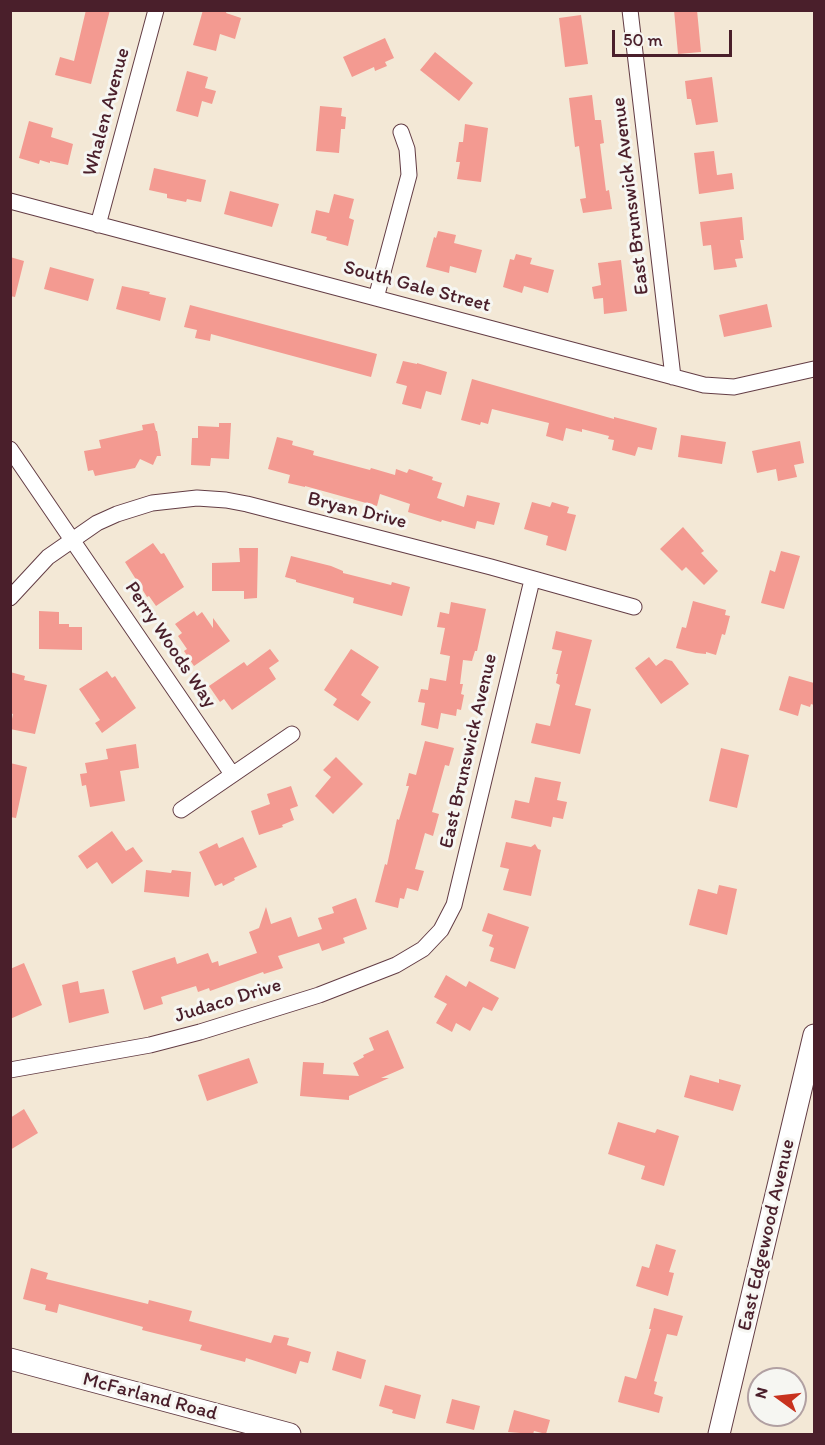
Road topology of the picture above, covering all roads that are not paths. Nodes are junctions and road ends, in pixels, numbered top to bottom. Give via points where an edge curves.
1 (156, 10) edge
2 (630, 10) edge
3 (401, 132) dead end
4 (10, 201) edge
5 (98, 225) junction
6 (376, 298) junction
7 (814, 369) edge
8 (673, 377) junction
9 (10, 449) edge
10 (72, 539) junction
11 (532, 580) junction
12 (10, 598) edge
13 (634, 607) dead end
14 (292, 734) dead end
15 (232, 774) junction
16 (181, 810) dead end
17 (441, 930) joint
18 (814, 1035) edge
19 (10, 1070) edge
20 (10, 1359) edge
21 (290, 1434) edge
22 (719, 1434) edge

1 - 5 street, Whalen Avenue
2 - 8 street, East Brunswick Avenue
3 - 6 street via 409,175
4 - 5 street, South Gale Street
5 - 6 street, South Gale Street
6 - 8 street, South Gale Street
7 - 8 street, South Gale Street via 725,387
9 - 10 street, Perry Woods Way
10 - 11 street, Bryan Drive via 131,508 166,500 212,499 248,504
10 - 12 street via 48,557
10 - 15 street, Perry Woods Way
11 - 13 street, Bryan Drive
11 - 17 street, East Brunswick Avenue via 456,897
14 - 15 street
15 - 16 street
17 - 19 street, Judaco Drive via 411,958 319,994 150,1045
18 - 22 main road, East Edgewood Avenue
20 - 21 main road, McFarland Road

